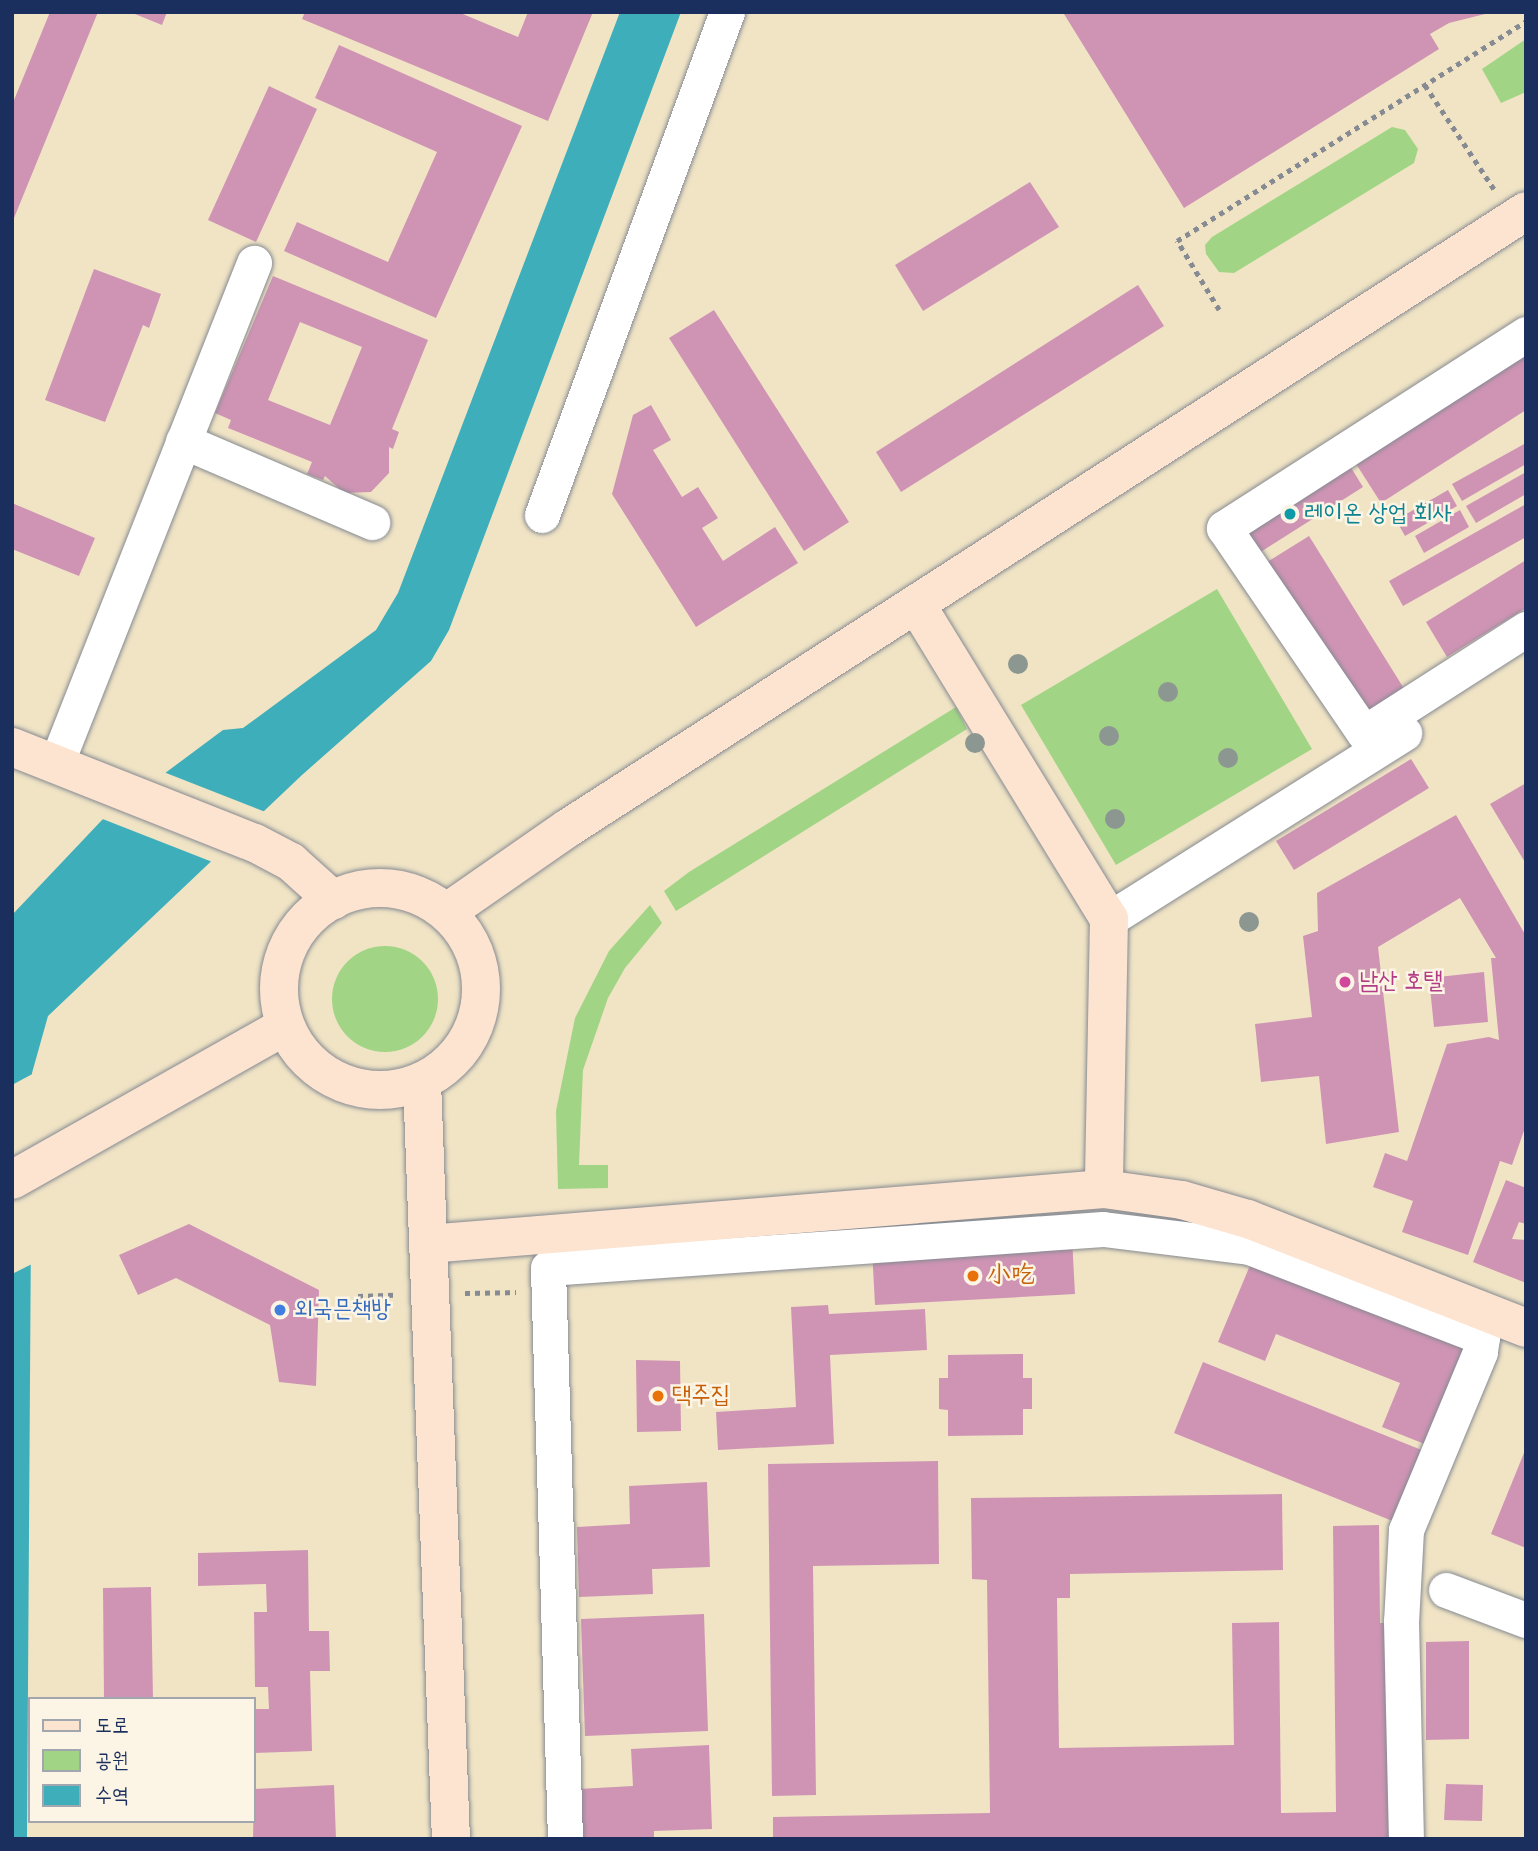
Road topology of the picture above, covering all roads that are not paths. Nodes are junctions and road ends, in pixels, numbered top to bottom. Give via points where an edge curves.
1 (727, 12) edge
2 (1526, 211) edge
3 (254, 263) dead end
4 (1526, 334) edge
5 (183, 441) junction
6 (542, 515) dead end
7 (372, 522) dead end
8 (916, 604) junction
9 (1526, 629) edge
10 (1526, 656) edge
11 (12, 747) edge
12 (56, 764) junction
13 (333, 900) junction
14 (447, 912) junction
15 (1110, 919) junction
16 (285, 1026) junction
17 (422, 1082) junction
18 (12, 1180) edge
19 (1104, 1189) junction
20 (428, 1244) junction
21 (1526, 1328) edge
22 (1446, 1590) dead end
23 (1526, 1620) edge
24 (451, 1839) edge
25 (565, 1839) edge
26 (1406, 1839) edge

1 - 6 street
2 - 8 main road
3 - 5 street
4 - 9 street via 1224,528 1364,733
5 - 7 street
5 - 12 street
8 - 14 main road via 568,828
8 - 15 main road
10 - 15 street
11 - 12 main road
12 - 13 main road via 255,843 291,862
13 - 14 main road via 348,892 382,887 416,894
13 - 16 main road via 296,932 282,961 278,994
14 - 17 main road via 469,939 480,971 480,1006 470,1037 450,1063
15 - 19 main road
16 - 17 main road via 302,1055 327,1076 368,1089 390,1090
16 - 18 main road
17 - 20 main road
19 - 20 main road
19 - 21 main road via 1182,1200 1248,1219
20 - 24 main road
22 - 23 street
25 - 26 street via 548,1268 1103,1229 1249,1247 1482,1337 1480,1352 1406,1530 1401,1621

